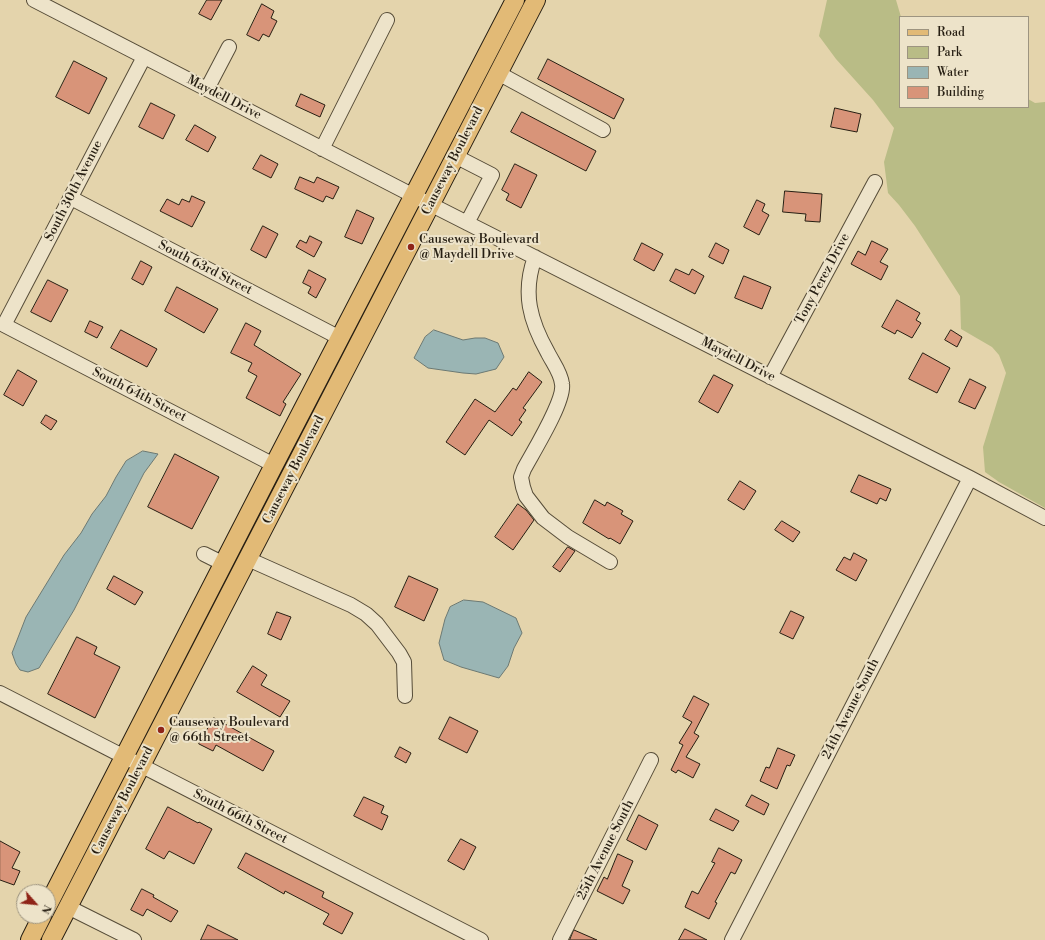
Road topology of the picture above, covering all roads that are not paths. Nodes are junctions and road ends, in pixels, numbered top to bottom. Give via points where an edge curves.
1 (34, 0) edge
2 (515, 0) edge
3 (536, 0) edge
4 (387, 20) dead end
5 (229, 47) dead end
6 (144, 57) junction
7 (498, 73) junction
8 (207, 89) junction
9 (603, 130) dead end
10 (322, 149) junction
11 (455, 156) junction
12 (875, 182) dead end
13 (414, 196) junction
14 (70, 198) junction
15 (430, 204) junction
16 (467, 223) junction
17 (535, 257) junction
18 (4, 325) joint
19 (340, 338) junction
20 (770, 377) junction
21 (274, 465) junction
22 (970, 478) junction
23 (1045, 518) edge
24 (204, 554) dead end
25 (248, 559) junction
26 (610, 562) dead end
27 (224, 564) junction
28 (202, 649) junction
29 (0, 693) edge
30 (405, 696) dead end
31 (124, 757) junction
32 (651, 760) dead end
33 (141, 766) junction
34 (56, 889) edge
35 (68, 907) junction
36 (38, 924) edge
37 (30, 940) edge
38 (51, 940) edge
39 (134, 940) edge
40 (481, 940) edge
41 (560, 940) edge
42 (732, 940) edge

1 - 6 street, Maydell Drive
2 - 13 main road, Causeway Boulevard
3 - 7 main road, Causeway Boulevard
4 - 10 street
5 - 8 street
6 - 8 street, Maydell Drive
6 - 14 street, South 30th Avenue
7 - 9 street
7 - 11 main road, Causeway Boulevard
8 - 10 street, Maydell Drive
10 - 13 street, Maydell Drive
11 - 15 main road, Causeway Boulevard
11 - 16 street via 492,175
12 - 20 street, Tony Perez Drive
13 - 15 street, Maydell Drive
13 - 19 main road, Causeway Boulevard
14 - 18 street, South 30th Avenue
14 - 19 street, South 63rd Street
15 - 16 street, Maydell Drive
15 - 25 main road, Causeway Boulevard
16 - 17 street, Maydell Drive
17 - 20 street, Maydell Drive
17 - 26 street via 528,282 529,304 538,333 563,384 561,399 524,469 521,481 526,496 543,518 568,537
18 - 21 street, South 64th Street
19 - 21 main road, Causeway Boulevard
20 - 22 street, Maydell Drive
21 - 27 main road, Causeway Boulevard
22 - 23 street, Maydell Drive
22 - 42 street, 24th Avenue South
24 - 27 street
25 - 28 main road, Causeway Boulevard
25 - 30 street via 366,614 377,624 404,662
27 - 28 main road via 228,572 226,582 205,621
27 - 31 main road, Causeway Boulevard
28 - 33 main road, Causeway Boulevard
29 - 31 street, South 66th Street
31 - 33 street, South 66th Street
31 - 34 main road, Causeway Boulevard
32 - 41 street, 25th Avenue South
33 - 35 main road, Causeway Boulevard
33 - 40 street, South 66th Street
35 - 38 main road, Causeway Boulevard
35 - 39 street
36 - 37 main road

